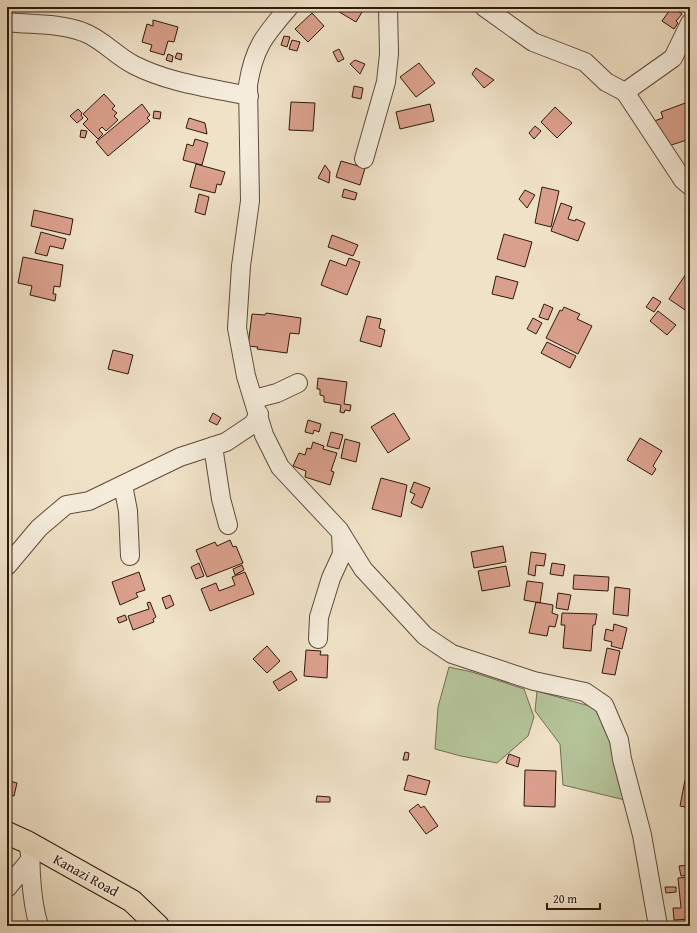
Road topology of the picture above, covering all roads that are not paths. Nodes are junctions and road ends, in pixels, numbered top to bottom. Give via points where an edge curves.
1 (289, 7) edge
2 (388, 7) edge
3 (484, 7) edge
4 (7, 22) edge
5 (690, 23) edge
6 (625, 92) junction
7 (249, 96) junction
8 (364, 160) dead end
9 (690, 186) edge
10 (298, 383) dead end
11 (256, 407) junction
12 (213, 446) junction
13 (123, 484) junction
14 (228, 525) dead end
15 (341, 533) junction
16 (130, 556) dead end
17 (7, 566) edge
18 (318, 639) dead end
19 (7, 833) edge
20 (29, 850) junction
21 (7, 888) edge
22 (39, 926) edge
23 (158, 926) edge
24 (658, 926) edge

1 - 7 street via 258,47 251,68
2 - 8 street via 386,82
3 - 6 street via 533,42 585,62 606,82
4 - 7 street via 69,28 84,32 116,55 140,68 165,77
5 - 6 street via 673,58
6 - 9 street via 683,180
7 - 11 street via 250,201 241,266 238,328 246,376
10 - 11 street
11 - 12 street via 253,424 226,442
11 - 15 street via 264,435 280,467
12 - 13 street via 180,457
12 - 14 street via 221,499
13 - 16 street via 128,511
13 - 17 street via 89,501 66,506 39,528
15 - 18 street via 342,554 331,578 319,618
15 - 24 street via 363,569 425,636 452,654 502,671 585,692 604,705 619,740 642,835
19 - 20 main road, Kanazi Road
20 - 21 street
20 - 22 street via 34,910
20 - 23 main road, Kanazi Road via 132,901

